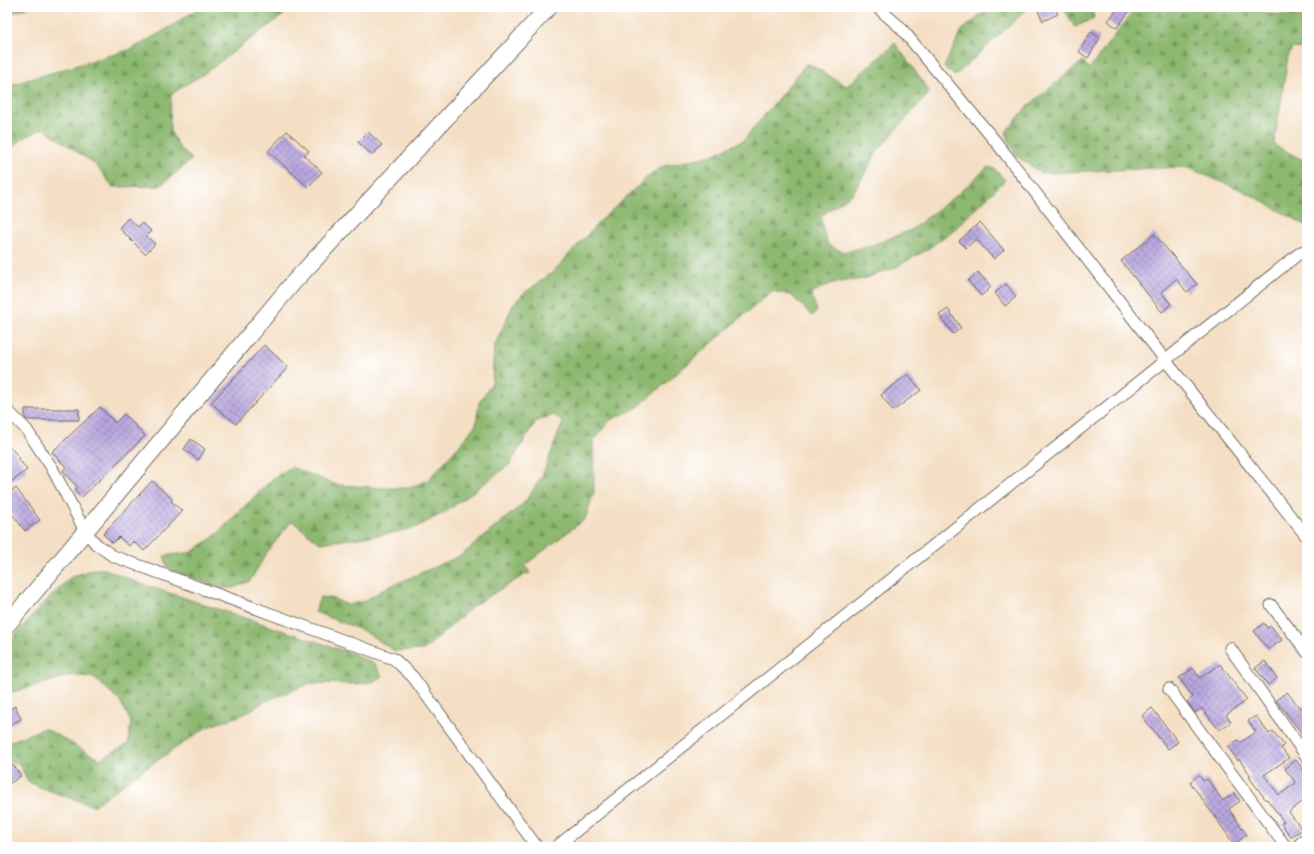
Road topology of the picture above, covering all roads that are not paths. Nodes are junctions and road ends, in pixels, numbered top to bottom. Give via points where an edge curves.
1 (550, 7) edge
2 (877, 7) edge
3 (1307, 250) edge
4 (1166, 361) junction
5 (7, 410) edge
6 (85, 531) junction
7 (1307, 537) edge
8 (1271, 605) dead end
9 (7, 625) edge
10 (1230, 648) dead end
11 (1307, 652) edge
12 (1170, 689) dead end
13 (1307, 757) edge
14 (1307, 842) edge
15 (537, 847) edge
16 (556, 847) edge
17 (1286, 847) edge
18 (1300, 847) edge

1 - 6 street via 292,284
2 - 4 street via 900,27 996,142
3 - 4 street via 1301,252
4 - 7 street
4 - 16 street
5 - 6 street via 26,429 52,468
6 - 9 street
6 - 15 street via 96,544 113,556 394,659 413,677
8 - 11 street
10 - 13 street
12 - 17 street
14 - 18 street

